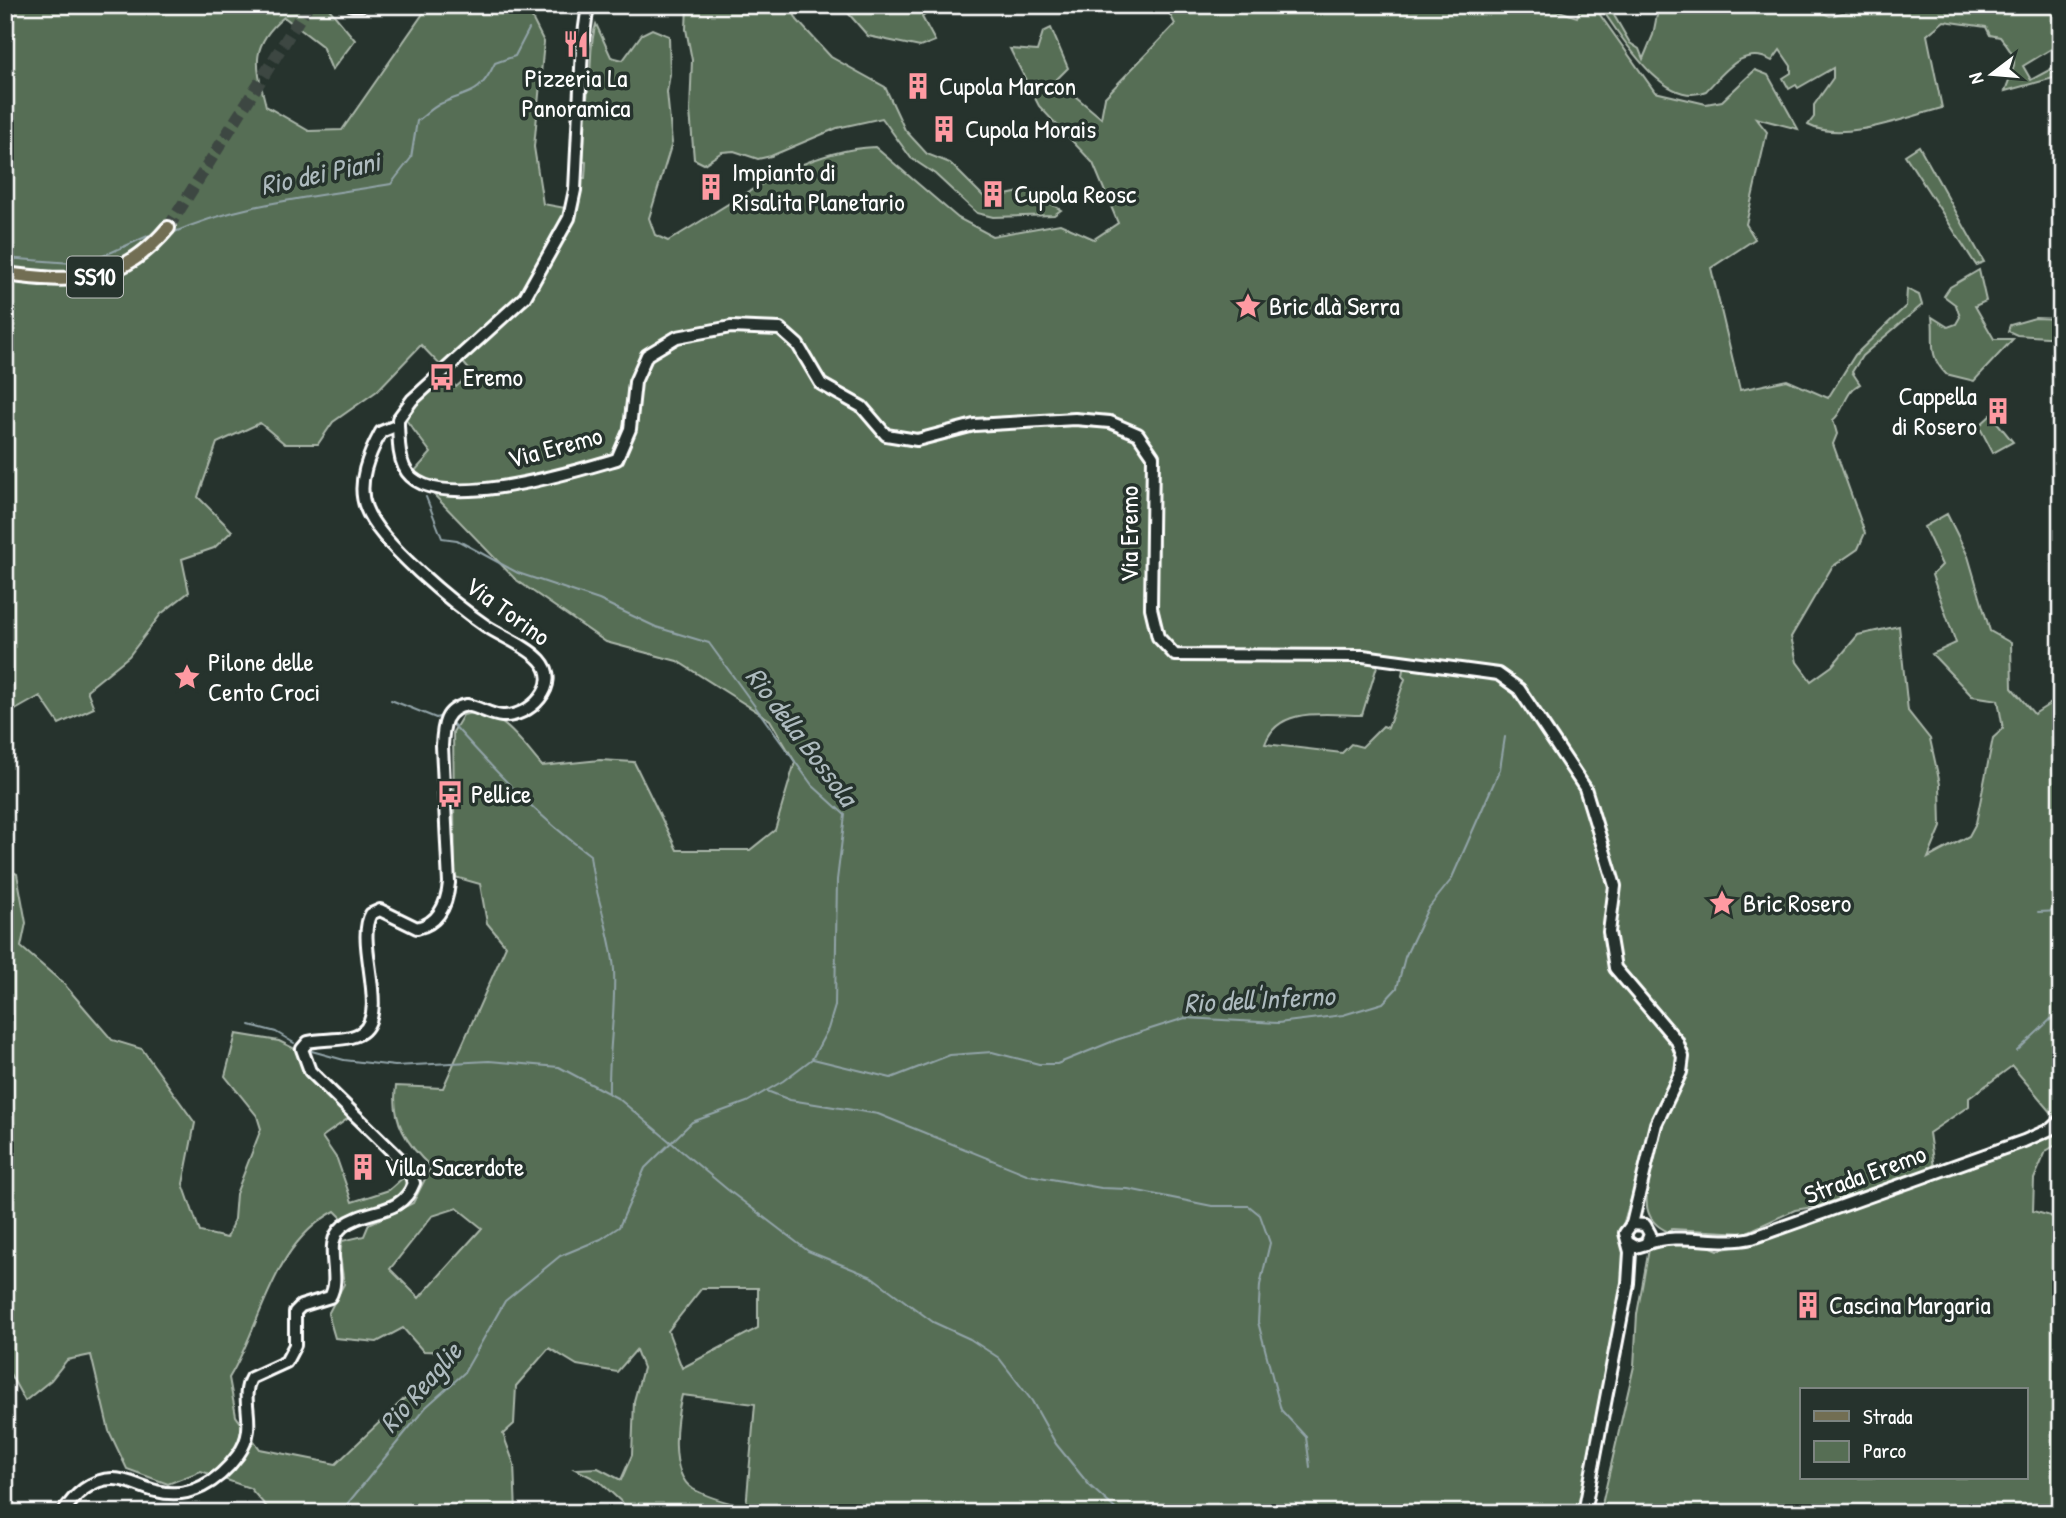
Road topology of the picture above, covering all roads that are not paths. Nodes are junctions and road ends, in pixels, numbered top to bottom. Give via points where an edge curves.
1 (352, 5) edge
2 (362, 5) edge
3 (554, 5) edge
4 (583, 6) edge
5 (168, 228) tunnel mouth
6 (5, 274) edge
7 (396, 423) junction
8 (2061, 1120) edge
9 (1643, 1185) junction
10 (1632, 1224) junction
11 (1646, 1226) junction
12 (1678, 1238) junction
13 (1629, 1243) junction
14 (1644, 1244) junction
15 (1628, 1283) junction
16 (63, 1513) edge
17 (1584, 1513) edge

1 - 2 main road
3 - 4 main road
4 - 7 main road, Via Torino via 575,190 569,218 525,297 412,400
5 - 6 main road, SS10 via 137,258 100,275 63,280
7 - 9 main road, Via Eremo via 404,469 425,488 449,492 508,485 583,469 617,459 630,429 635,382 647,355 677,337 731,327 780,329 799,345 821,384 862,407 886,435 917,440 974,425 1075,419 1110,422 1138,434 1153,456 1151,608 1158,637 1175,655 1382,658 1498,674 1519,689 1585,788 1615,886 1609,932 1615,968 1677,1041 1683,1057 1681,1072 1656,1124
7 - 16 main road, Via Torino via 381,432 370,454 363,486 365,507 404,556 469,614 539,659 548,675 547,687 533,706 514,715 467,705 449,713 443,723 442,746 447,902 436,918 417,928 380,910 371,914 367,928 370,1020 365,1030 303,1046 310,1071 406,1165 414,1182 405,1200 342,1227 333,1240 337,1286 330,1297 295,1312 295,1345 286,1363 251,1378 248,1436 226,1468 202,1488 179,1494 106,1480 77,1494
8 - 12 main road, Strada Eremo via 2024,1141 1752,1238
9 - 10 main road, Via Eremo
9 - 11 main road, Via Eremo
10 - 11 main road
10 - 13 main road via 1625,1233
11 - 12 main road, Strada Eremo
11 - 14 main road via 1649,1237
12 - 14 main road, Strada Eremo
13 - 14 main road
13 - 15 main road
14 - 15 main road
15 - 17 main road

